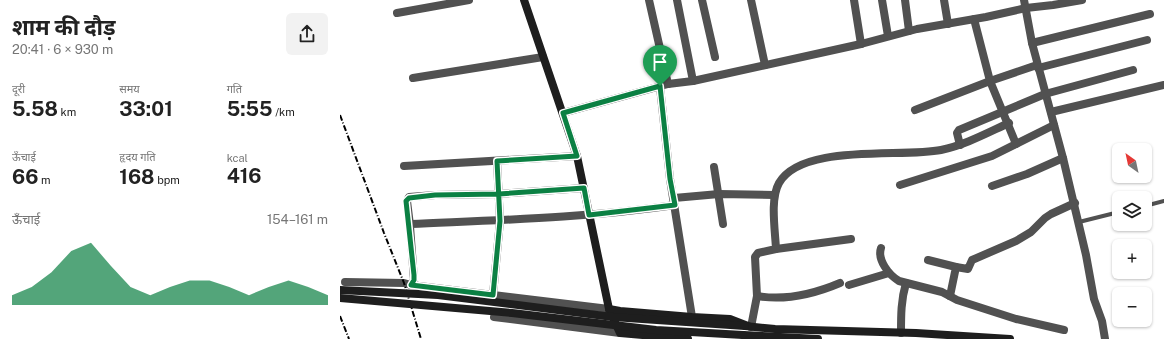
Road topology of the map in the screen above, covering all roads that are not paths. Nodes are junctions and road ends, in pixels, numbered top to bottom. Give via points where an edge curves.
1 (469, 0) edge
2 (524, 0) edge
3 (649, 0) edge
4 (677, 0) edge
5 (702, 0) edge
6 (751, 0) edge
7 (854, 0) edge
8 (882, 0) edge
9 (905, 0) edge
10 (944, 0) edge
11 (1082, 0) edge
12 (1025, 4) edge
13 (397, 13) dead end
14 (1150, 14) dead end
15 (974, 19) junction
16 (948, 24) junction
17 (909, 31) junction
18 (888, 36) junction
19 (1147, 40) dead end
20 (1032, 43) junction
21 (861, 44) junction
22 (543, 57) junction
23 (715, 57) dead end
24 (765, 65) junction
25 (1038, 66) junction
26 (1133, 70) dead end
27 (413, 78) dead end
28 (693, 81) junction
29 (990, 81) junction
30 (664, 85) junction
31 (1164, 85) edge
32 (1045, 94) junction
33 (915, 110) dead end
34 (1004, 112) junction
35 (1051, 112) junction
36 (563, 113) junction
37 (1009, 123) junction
38 (1054, 125) junction
39 (1016, 144) junction
40 (960, 145) junction
41 (577, 156) junction
42 (1063, 158) junction
43 (497, 161) junction
44 (404, 166) dead end
45 (714, 167) dead end
46 (900, 185) dead end
47 (992, 186) dead end
48 (584, 188) junction
49 (499, 194) junction
50 (719, 194) junction
51 (774, 196) junction
52 (1164, 201) edge
53 (674, 202) junction
54 (1074, 203) junction
55 (1152, 204) edge
56 (1112, 214) edge
57 (589, 215) junction
58 (500, 221) junction
59 (1079, 222) junction
60 (723, 224) dead end
61 (410, 225) junction
62 (851, 239) dead end
63 (776, 248) junction
64 (881, 248) dead end
65 (928, 260) dead end
66 (956, 267) junction
67 (889, 273) junction
68 (345, 282) dead end
69 (906, 283) junction
70 (411, 285) junction
71 (340, 290) edge
72 (493, 295) junction
73 (757, 296) junction
74 (950, 296) junction
75 (340, 298) edge
76 (609, 308) junction
77 (494, 317) dead end
78 (692, 318) junction
79 (1064, 330) dead end
80 (745, 332) edge
81 (620, 333) junction
82 (902, 333) junction
83 (688, 339) edge
84 (818, 339) edge
85 (1010, 339) edge
86 (1105, 339) edge

1 - 13 street
2 - 22 main road
3 - 30 street
4 - 28 street
5 - 23 street
6 - 24 street
7 - 21 street
8 - 18 street
9 - 17 street
10 - 16 street
11 - 12 street via 1053,5
12 - 15 street
12 - 20 street
14 - 20 street
15 - 16 street
15 - 29 street
16 - 17 street
17 - 18 street
18 - 21 street
19 - 25 street
20 - 25 street
21 - 24 street
22 - 27 street
22 - 36 main road
24 - 28 street
25 - 29 street
25 - 32 street
26 - 32 street
28 - 30 street
29 - 33 street
29 - 34 street
30 - 36 street
30 - 53 street via 670,179
31 - 35 street
32 - 34 street
32 - 35 street
34 - 37 street
34 - 40 street via 958,131
35 - 38 street
36 - 41 main road
37 - 39 street
37 - 40 street
38 - 39 street
38 - 42 street
39 - 46 street via 986,159
40 - 51 street via 917,153 822,158 804,163 789,172 780,182
41 - 43 street
41 - 48 main road
42 - 47 street
42 - 54 street
43 - 44 street
43 - 49 street
45 - 50 street
48 - 49 street
48 - 57 main road
49 - 58 street
49 - 61 street via 409,198 406,201
50 - 51 street
50 - 53 street
50 - 60 street
51 - 63 street
52 - 55 lane
53 - 57 street
53 - 78 street
54 - 59 street
54 - 66 street via 1051,214 1016,242 970,261 968,269
56 - 59 lane
57 - 58 street
57 - 76 main road
58 - 61 street
58 - 72 street
59 - 86 street via 1094,299
61 - 70 street via 414,275
62 - 63 street
63 - 73 street via 756,254
64 - 67 street via 881,259
65 - 66 street
66 - 74 street
67 - 69 street via 893,278
67 - 73 street via 800,296
68 - 70 street
69 - 74 street
69 - 82 street via 901,309
70 - 72 street
71 - 80 main road, bridge via 438,295
72 - 76 street
73 - 80 street
74 - 79 street via 1032,324
75 - 80 main road, bridge via 512,312 656,330
76 - 78 main road
76 - 81 main road
77 - 81 street
78 - 80 main road via 730,319
80 - 82 main road via 775,329
80 - 84 main road
81 - 83 main road
82 - 85 main road

